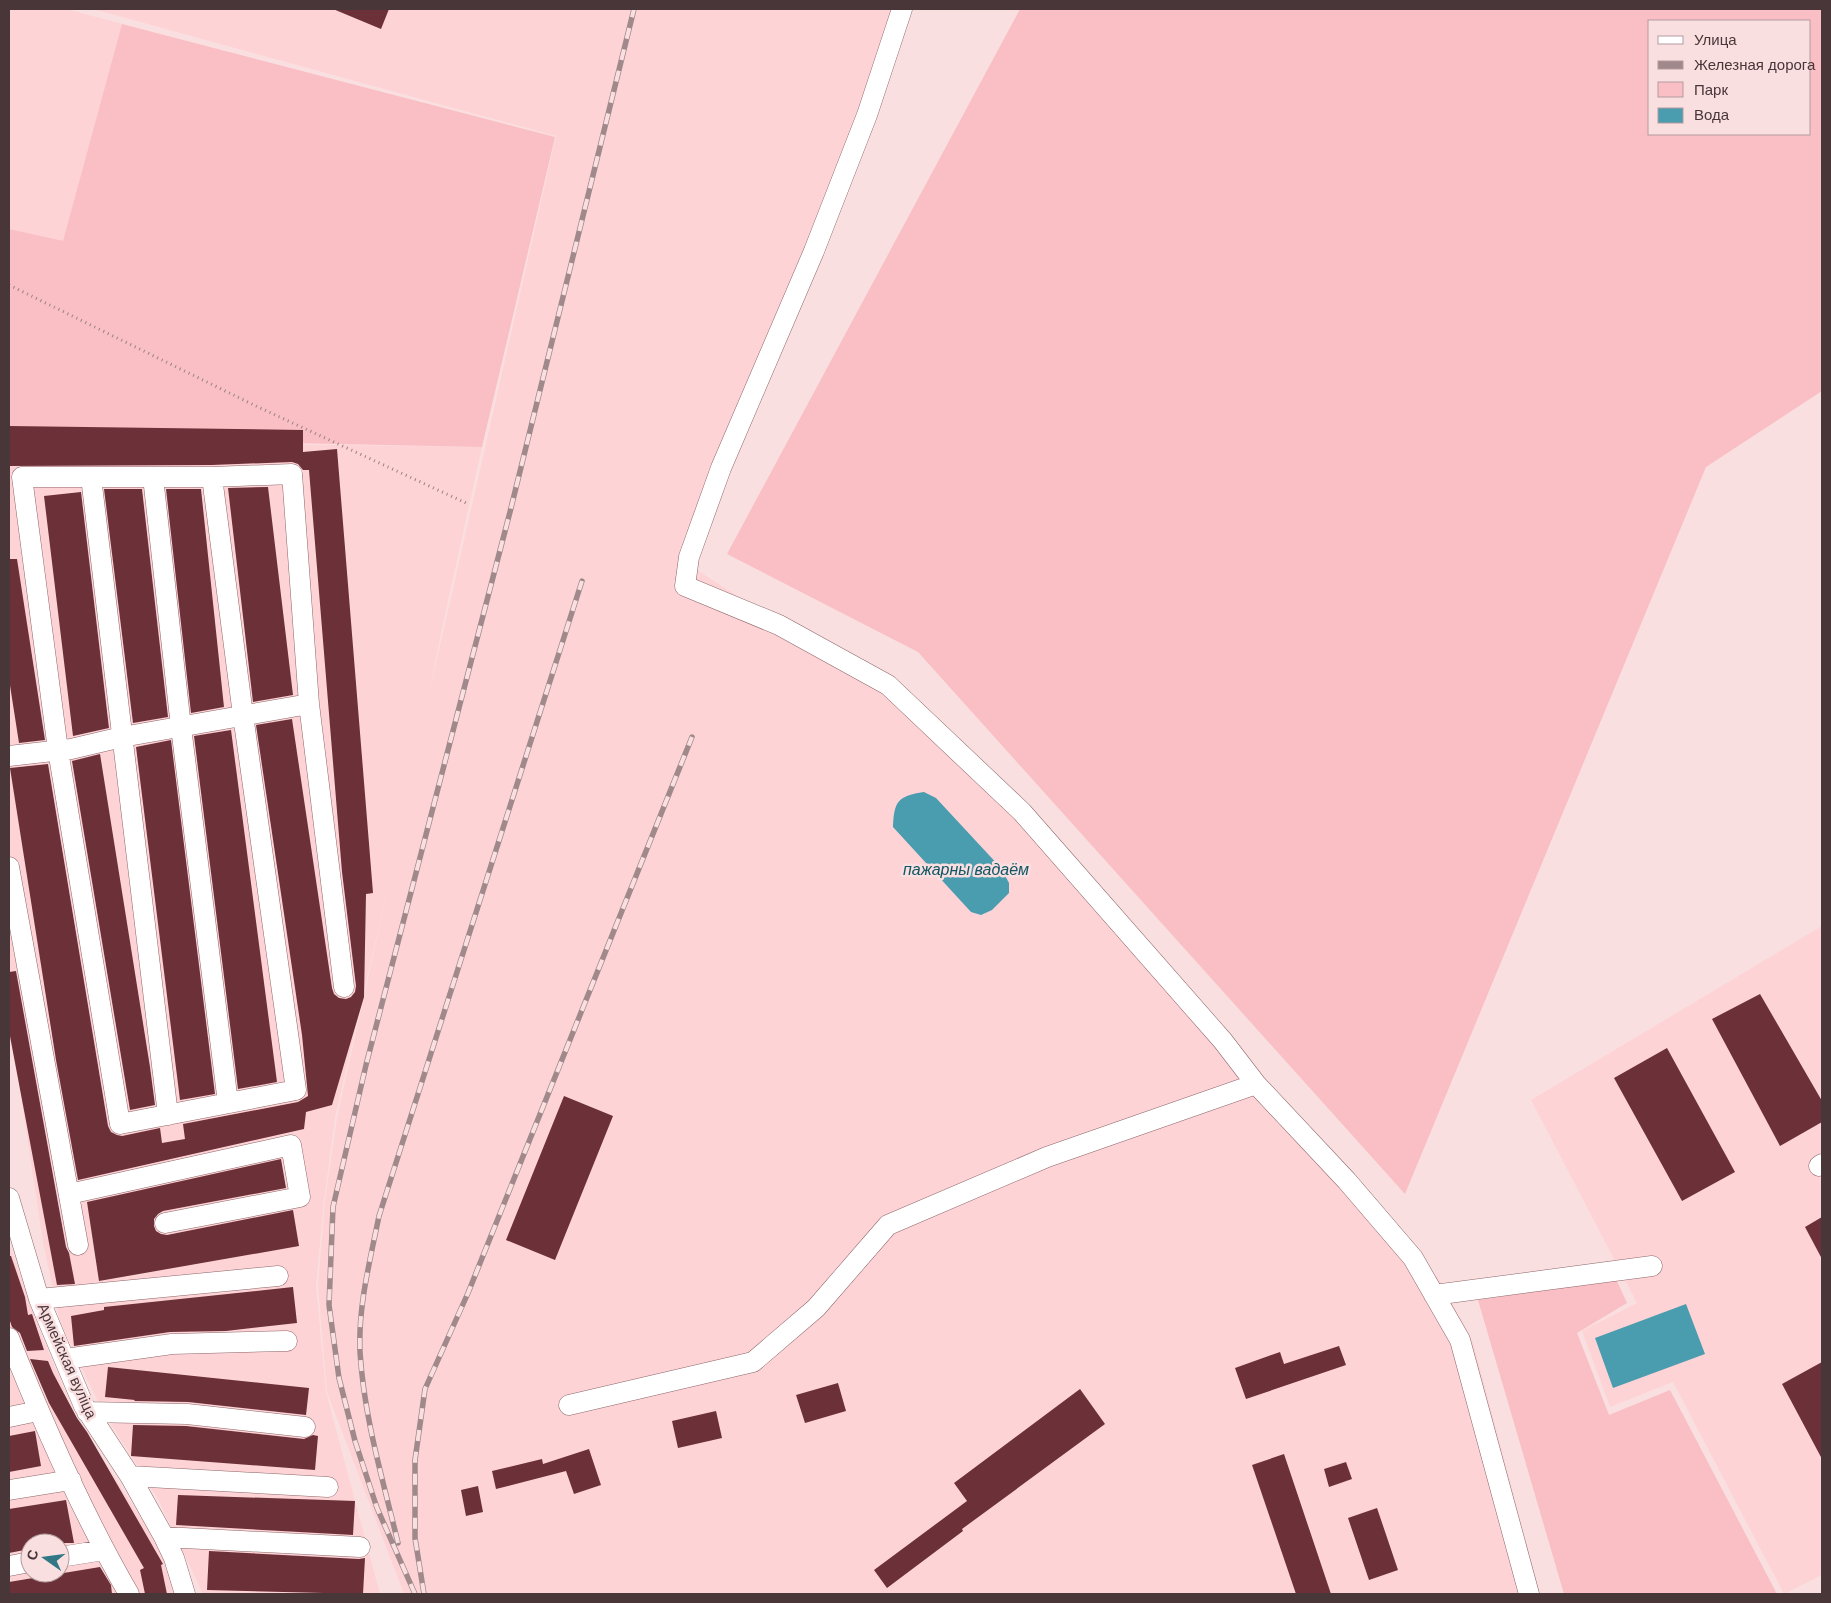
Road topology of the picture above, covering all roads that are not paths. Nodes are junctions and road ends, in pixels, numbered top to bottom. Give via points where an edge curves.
1 (902, 9) edge
2 (91, 477) junction
3 (153, 477) junction
4 (212, 477) junction
5 (309, 704) junction
6 (242, 715) junction
7 (181, 726) junction
8 (122, 737) junction
9 (58, 750) junction
10 (9, 752) edge
11 (9, 867) edge
12 (344, 987) dead end
13 (1256, 1084) junction
14 (228, 1103) junction
15 (168, 1115) junction
16 (69, 1194) junction
17 (9, 1198) edge
18 (165, 1223) dead end
19 (78, 1245) dead end
20 (1652, 1266) dead end
21 (278, 1276) dead end
22 (1434, 1295) junction
23 (39, 1299) junction
24 (287, 1341) dead end
25 (11, 1348) edge
26 (65, 1359) junction
27 (569, 1405) dead end
28 (38, 1411) junction
29 (87, 1412) junction
30 (9, 1417) edge
31 (305, 1427) dead end
32 (130, 1476) junction
33 (71, 1480) junction
34 (328, 1487) dead end
35 (9, 1490) edge
36 (164, 1537) junction
37 (360, 1547) dead end
38 (104, 1550) junction
39 (70, 1555) edge
40 (129, 1594) edge
41 (185, 1594) edge
42 (1529, 1594) edge

1 - 13 street via 867,115 814,251 721,468 689,557 685,586 779,625 888,685 1022,812
2 - 3 street
2 - 8 street
2 - 9 street via 22,477
3 - 4 street
3 - 7 street
4 - 5 street via 292,474
4 - 6 street
5 - 6 street
5 - 12 street
6 - 7 street
6 - 14 street via 296,1090
7 - 8 street
7 - 14 street
8 - 9 street
8 - 15 street
9 - 10 street
9 - 15 street via 120,1124
11 - 16 street
13 - 22 street via 1347,1181 1413,1258
13 - 27 street via 1048,1156 888,1226 816,1308 753,1362
14 - 15 street
16 - 18 street via 291,1146 300,1197
16 - 19 street
17 - 23 street, Армейская вуліца
20 - 22 street
21 - 23 street
22 - 42 street via 1460,1340
23 - 26 street, Армейская вуліца
24 - 26 street via 172,1344
25 - 28 street
26 - 29 street, Армейская вуліца
28 - 30 street
28 - 33 street
29 - 31 street via 186,1414
29 - 32 street, Армейская вуліца
32 - 34 street
32 - 36 street, Армейская вуліца
33 - 35 street
33 - 38 street
36 - 37 street
36 - 41 street, Армейская вуліца
38 - 39 street
38 - 40 street

